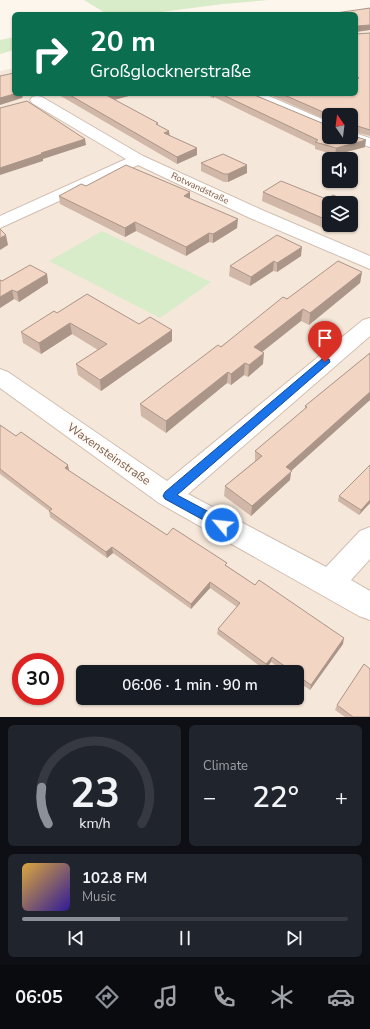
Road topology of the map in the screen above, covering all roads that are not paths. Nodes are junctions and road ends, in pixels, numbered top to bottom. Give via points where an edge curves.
1 (50, 96) edge
2 (257, 96) edge
3 (322, 125) edge
4 (358, 139) edge
5 (370, 143) edge
6 (138, 159) junction
7 (0, 222) edge
8 (370, 263) edge
9 (370, 325) edge
10 (0, 377) edge
11 (168, 496) junction
12 (370, 539) edge
13 (330, 583) junction
14 (370, 606) edge

1 - 6 street, Rotwandstraße via 31,101
2 - 3 street
4 - 5 street
6 - 7 street
6 - 8 street, Rotwandstraße
9 - 11 street
10 - 11 street, Waxensteinstraße
11 - 13 street, Waxensteinstraße
12 - 13 street
13 - 14 street, Waxensteinstraße

